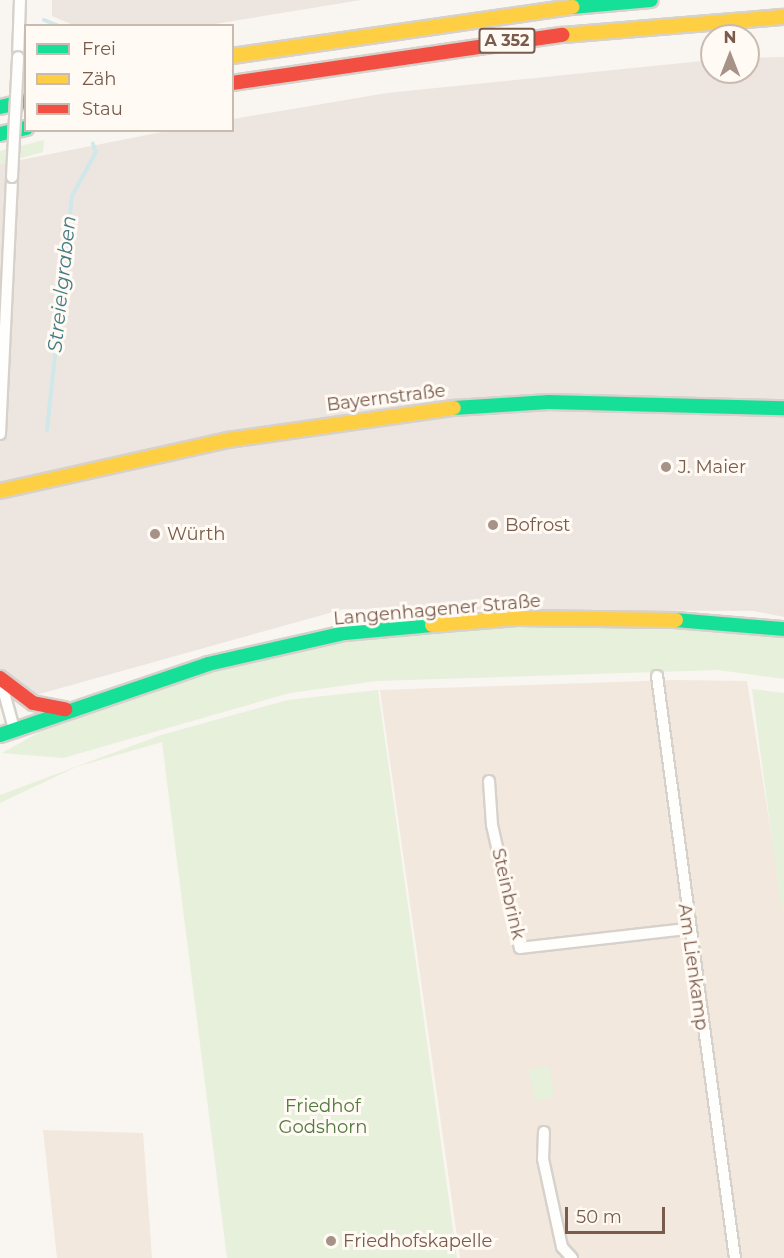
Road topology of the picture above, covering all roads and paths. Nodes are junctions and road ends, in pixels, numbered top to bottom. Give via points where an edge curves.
1 (20, 0) edge
2 (651, 0) edge
3 (784, 17) edge
4 (234, 56) edge
5 (234, 83) edge
6 (24, 101) edge
7 (0, 107) edge
8 (24, 128) edge
9 (0, 134) edge
10 (784, 408) edge
11 (0, 434) edge
12 (0, 491) edge
13 (784, 629) edge
14 (657, 676) dead end
15 (0, 678) edge
16 (68, 709) junction
17 (14, 729) junction
18 (0, 735) edge
19 (489, 781) dead end
20 (687, 929) junction
21 (544, 1132) dead end
22 (572, 1258) edge
23 (735, 1258) edge

1 - 11 street, bridge
2 - 4 main road, A 352 via 511,13
3 - 5 main road, A 352 via 527,38
6 - 7 main road
8 - 9 main road
10 - 12 main road, Bayernstraße via 549,402 423,411 228,440
13 - 16 main road, Langenhagener Straße via 645,618 529,618 345,633 208,664
14 - 20 street, Am Lienkamp
15 - 16 main road via 33,703
15 - 17 street
16 - 17 main road, Langenhagener Straße
17 - 18 main road, Langenhagener Straße
19 - 20 street, Steinbrink via 492,825 520,948
20 - 23 street, Am Lienkamp
21 - 22 street via 543,1159 562,1247

